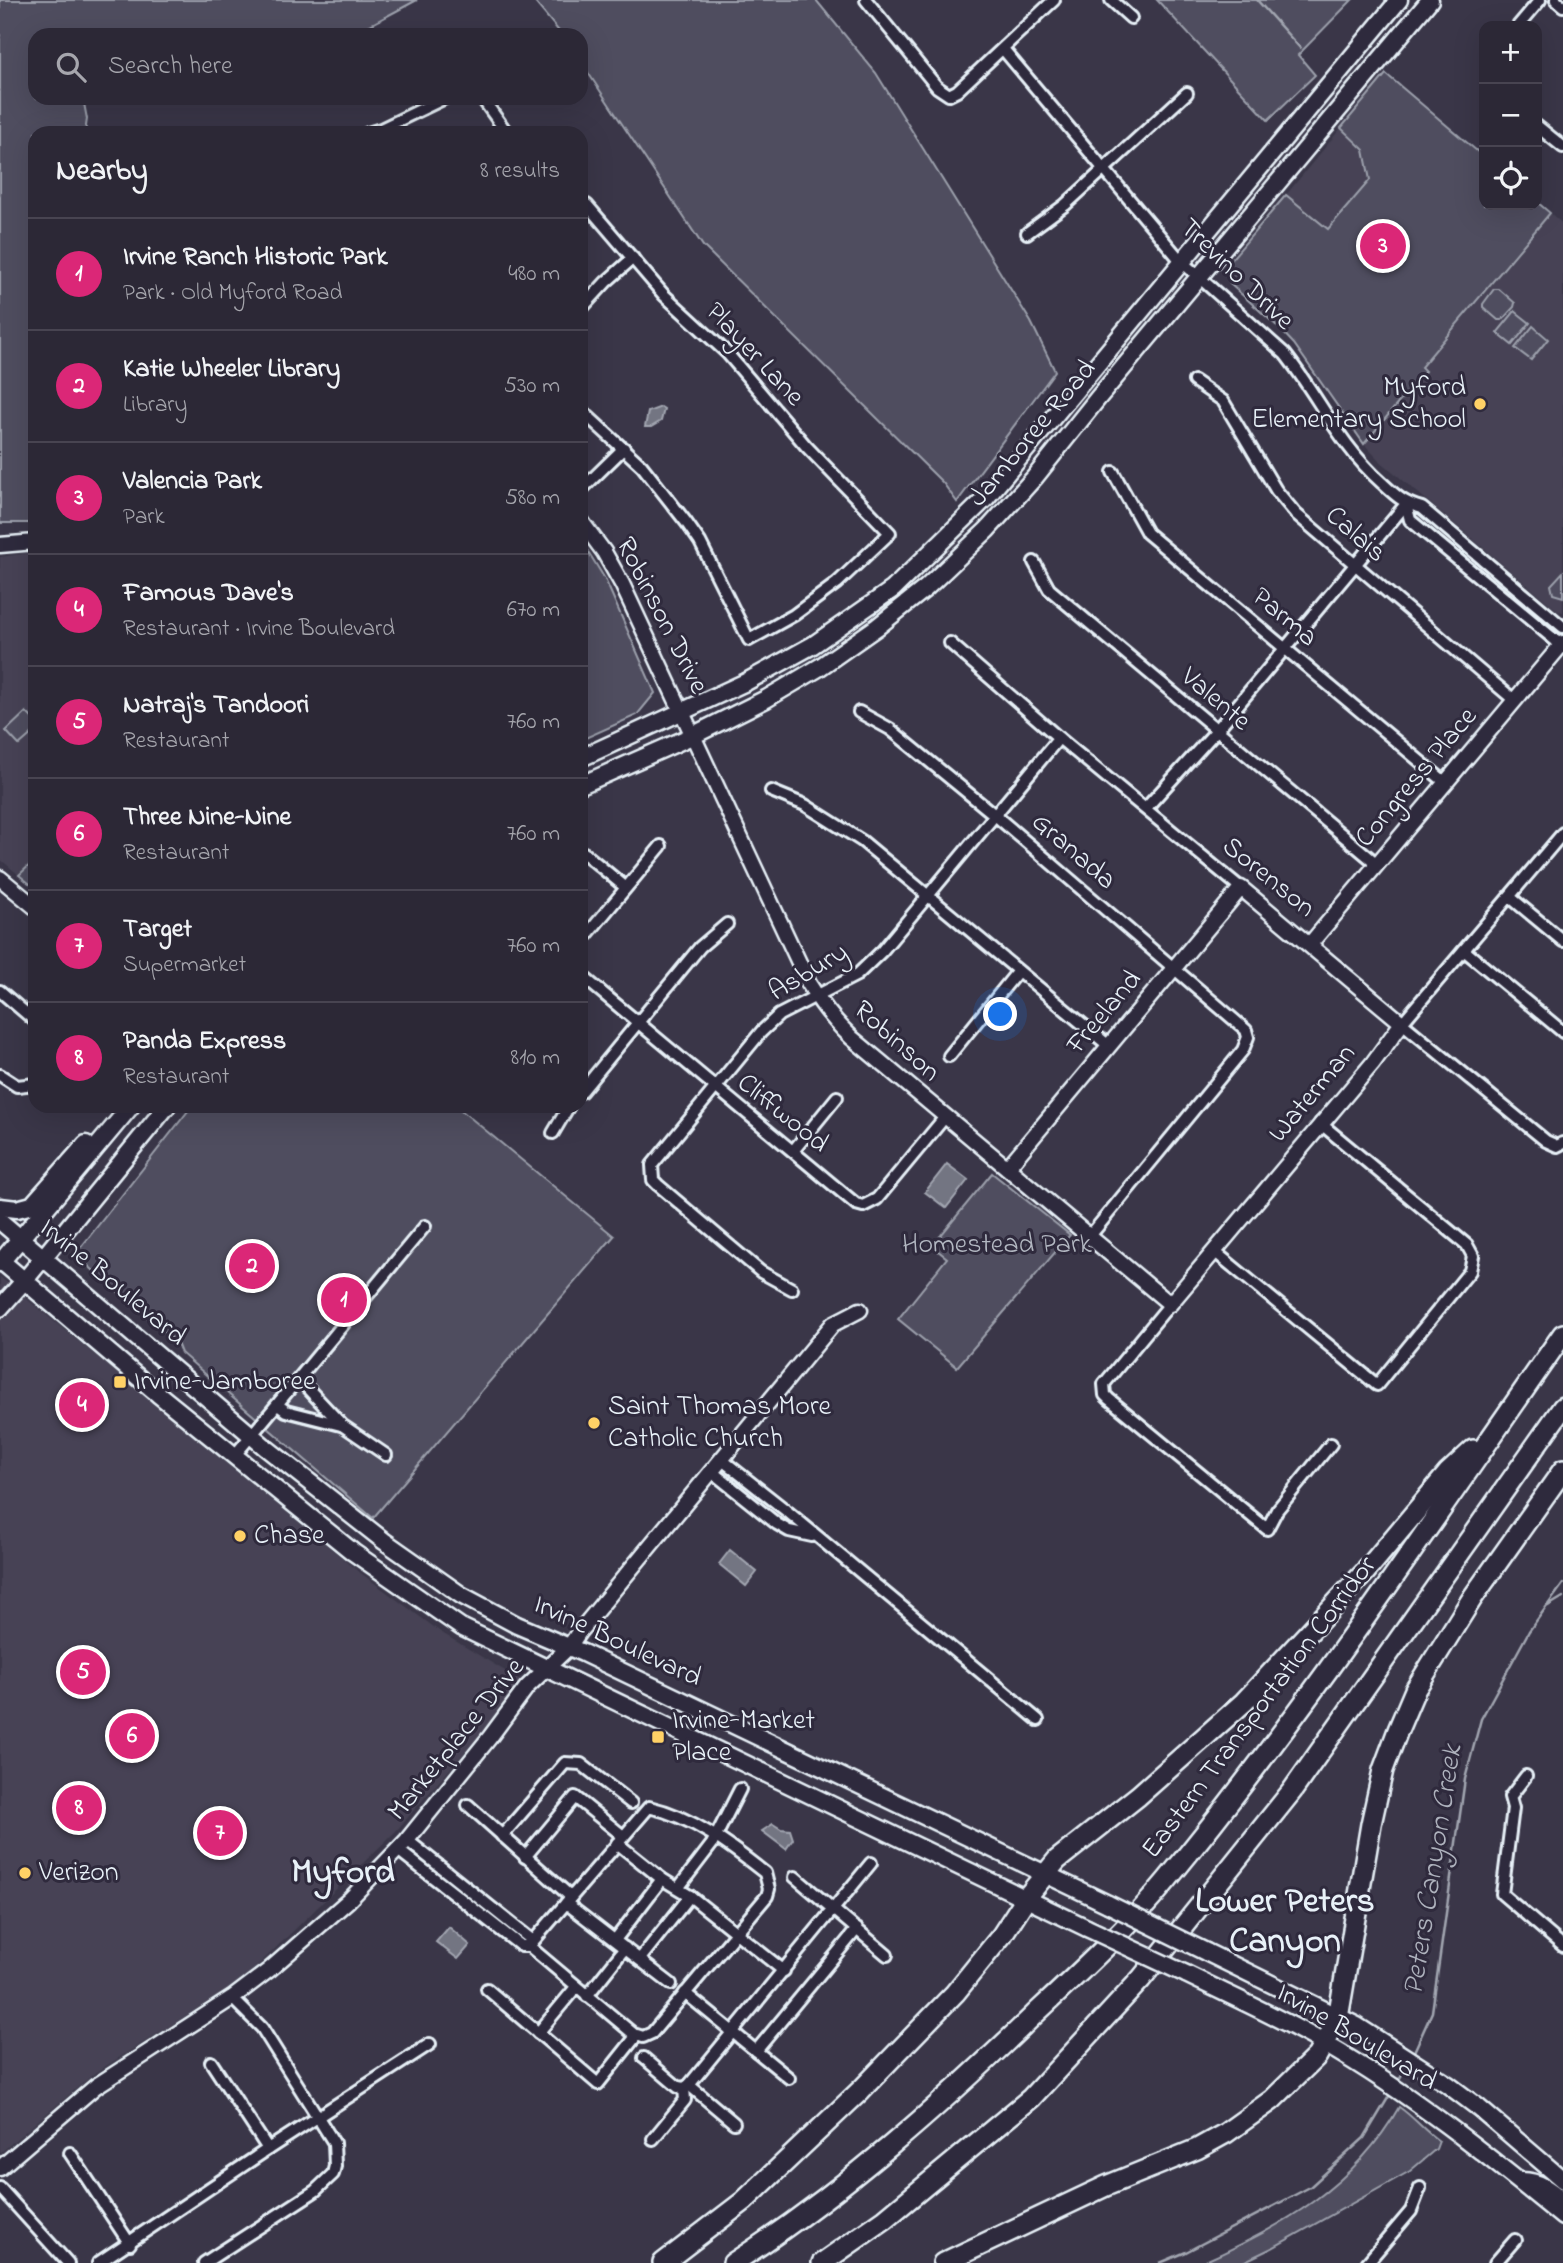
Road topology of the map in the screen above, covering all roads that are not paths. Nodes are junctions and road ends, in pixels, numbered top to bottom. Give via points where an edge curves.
1 (866, 0) edge
2 (1054, 0) edge
3 (1111, 0) edge
4 (1399, 0) edge
5 (1430, 0) edge
6 (1540, 0) edge
7 (1556, 0) edge
8 (1563, 6) edge
9 (1131, 18) dead end
10 (1522, 21) edge
11 (1003, 49) junction
12 (1187, 93) dead end
13 (431, 105) edge
14 (487, 105) edge
15 (388, 126) edge
16 (502, 126) edge
17 (1542, 130) edge
18 (1563, 147) edge
19 (1104, 169) junction
20 (588, 206) edge
21 (1027, 233) dead end
22 (634, 258) junction
23 (1181, 261) junction
24 (1199, 277) junction
25 (588, 301) edge
26 (1194, 381) dead end
27 (588, 416) edge
28 (624, 448) junction
29 (1113, 472) dead end
30 (588, 483) edge
31 (1406, 504) junction
32 (588, 530) edge
33 (28, 543) edge
34 (0, 545) edge
35 (1034, 562) dead end
36 (1354, 566) junction
37 (1563, 627) edge
38 (950, 643) dead end
39 (1562, 644) edge
40 (1285, 648) junction
41 (1514, 700) junction
42 (682, 712) junction
43 (859, 712) dead end
44 (1216, 731) junction
45 (692, 736) junction
46 (1059, 738) junction
47 (588, 755) edge
48 (588, 782) edge
49 (1446, 783) junction
50 (771, 791) dead end
51 (1146, 808) junction
52 (996, 816) junction
53 (1563, 833) edge
54 (661, 846) dead end
55 (588, 855) edge
56 (1377, 864) junction
57 (0, 878) edge
58 (625, 887) junction
59 (1241, 888) junction
60 (929, 896) junction
61 (1510, 897) junction
62 (28, 901) edge
63 (727, 924) dead end
64 (588, 933) edge
65 (1563, 940) edge
66 (1310, 944) junction
67 (1465, 951) junction
68 (1174, 969) junction
69 (1018, 971) junction
70 (588, 981) edge
71 (0, 991) edge
72 (817, 996) junction
73 (28, 1015) edge
74 (638, 1022) junction
75 (1402, 1023) junction
76 (1563, 1032) edge
77 (1109, 1046) junction
78 (949, 1056) dead end
79 (0, 1075) edge
80 (588, 1083) edge
81 (28, 1085) edge
82 (714, 1088) junction
83 (837, 1097) dead end
84 (120, 1113) edge
85 (125, 1113) edge
86 (161, 1113) edge
87 (565, 1113) edge
88 (945, 1117) junction
89 (1320, 1123) junction
90 (554, 1133) dead end
91 (1560, 1144) edge
92 (793, 1151) junction
93 (1007, 1168) junction
94 (0, 1206) edge
95 (0, 1221) edge
96 (425, 1226) dead end
97 (1089, 1237) junction
98 (20, 1239) junction
99 (1214, 1251) junction
100 (43, 1259) junction
101 (1, 1261) edge
102 (25, 1280) junction
103 (792, 1289) dead end
104 (1170, 1304) junction
105 (0, 1308) edge
106 (860, 1310) dead end
107 (1563, 1334) edge
108 (299, 1380) junction
109 (278, 1405) junction
110 (1563, 1407) edge
111 (342, 1425) junction
112 (1497, 1428) junction
113 (251, 1436) junction
114 (1331, 1444) dead end
115 (235, 1455) junction
116 (386, 1455) dead end
117 (721, 1459) junction
118 (1563, 1470) edge
119 (711, 1471) junction
120 (818, 1538) junction
121 (569, 1647) junction
122 (545, 1669) junction
123 (1038, 1720) dead end
124 (1526, 1776) dead end
125 (740, 1789) dead end
126 (631, 1803) dead end
127 (468, 1805) dead end
128 (502, 1836) junction
129 (716, 1837) junction
130 (620, 1840) junction
131 (402, 1845) junction
132 (525, 1857) junction
133 (871, 1863) dead end
134 (1045, 1873) junction
135 (795, 1877) dead end
136 (662, 1879) junction
137 (678, 1887) junction
138 (690, 1896) junction
139 (1026, 1898) junction
140 (568, 1900) junction
141 (833, 1910) junction
142 (857, 1929) junction
143 (736, 1932) junction
144 (615, 1940) junction
145 (527, 1944) junction
146 (1563, 1946) edge
147 (625, 1948) junction
148 (887, 1955) dead end
149 (640, 1959) junction
150 (784, 1972) junction
151 (671, 1984) dead end
152 (576, 1987) junction
153 (487, 1989) dead end
154 (685, 1993) junction
155 (587, 1996) junction
156 (232, 1998) junction
157 (1338, 2018) junction
158 (732, 2031) junction
159 (538, 2033) junction
160 (636, 2036) junction
161 (1323, 2043) junction
162 (430, 2044) dead end
163 (756, 2051) junction
164 (644, 2058) dead end
165 (211, 2062) dead end
166 (789, 2078) dead end
167 (687, 2086) junction
168 (318, 2117) junction
169 (734, 2123) dead end
170 (653, 2139) dead end
171 (268, 2149) junction
172 (70, 2153) dead end
173 (0, 2168) edge
174 (1563, 2180) edge
175 (1519, 2181) junction
176 (0, 2188) edge
177 (1420, 2188) dead end
178 (1563, 2201) edge
179 (1563, 2217) edge
180 (1515, 2240) dead end
181 (130, 2244) junction
182 (68, 2263) edge
183 (98, 2263) edge
184 (204, 2263) edge
185 (663, 2263) edge
186 (733, 2263) edge
187 (822, 2263) edge
188 (943, 2263) edge
189 (1367, 2263) edge
190 (1495, 2263) edge

1 - 11 street via 937,87 949,94
2 - 11 street
3 - 9 street
4 - 23 main road, Jamboree Road
5 - 24 main road, Jamboree Road
6 - 10 street
7 - 8 street
11 - 19 street, Trevino Drive
12 - 19 street
13 - 15 street
14 - 16 street
17 - 18 street
19 - 21 street
19 - 23 street, Trevino Drive
20 - 22 street, Player Lane
22 - 25 street
22 - 28 street, Player Lane via 890,533 837,583 749,640 700,541
23 - 24 street, Trevino Drive
23 - 42 main road, Jamboree Road via 987,497 893,589 813,645
24 - 31 street, Trevino Drive via 1285,354 1350,452
24 - 45 main road, Jamboree Road via 1035,477 926,588 820,667
26 - 36 street, Calais via 1223,401 1290,508
27 - 28 street
28 - 30 street
29 - 40 street, Parma via 1147,533
31 - 36 street
31 - 37 street, Trevino Drive via 1422,508
31 - 39 street, Trevino Drive via 1410,520
32 - 42 street, Robinson Drive via 622,584
33 - 34 street
35 - 44 street, Valente via 1049,589
36 - 40 street
36 - 41 street, Calais
38 - 46 street, Sorenson
39 - 41 street, Congress Place
40 - 44 street
40 - 49 street, Parma
41 - 49 street, Congress Place
42 - 45 street, Robinson Drive
42 - 47 main road, Jamboree Road
43 - 52 street, Granada via 890,729
44 - 51 street
44 - 56 street, Valente
45 - 48 main road, Jamboree Road
45 - 72 street, Robinson
46 - 51 street, Sorenson
46 - 52 street, Asbury
49 - 56 street, Congress Place
50 - 60 street via 833,820
51 - 59 street, Sorenson
52 - 60 street, Asbury
52 - 68 street, Granada
53 - 61 street, Waterman
54 - 58 street
55 - 58 street
56 - 66 street, Congress Place
57 - 62 street
58 - 64 street
59 - 66 street, Sorenson
59 - 68 street, Freeland
60 - 69 street
60 - 72 street, Asbury via 869,965
61 - 65 street
61 - 67 street, Waterman
63 - 74 street via 700,947
66 - 75 street, Sorenson
67 - 75 street, Waterman
67 - 76 street
68 - 77 street, Freeland
68 - 97 street, Granada via 1240,1024 1248,1037 1243,1050
69 - 77 street
69 - 78 street
70 - 74 street, Cliffwood
71 - 73 street
72 - 82 street, Asbury via 779,1015
72 - 88 street, Robinson via 837,1025
74 - 80 street
74 - 82 street, Cliffwood
75 - 89 street, Waterman
75 - 91 street, Sorenson via 1546,1141
77 - 93 street, Freeland
79 - 81 street via 17,1086
82 - 92 street, Cliffwood
82 - 103 street, Asbury via 652,1165 653,1180 761,1272
83 - 92 street
84 - 94 main road via 107,1121 32,1205 18,1209
85 - 98 main road
86 - 100 main road
87 - 90 street
88 - 92 street, Cliffwood via 877,1199 863,1206
88 - 93 street, Robinson
89 - 99 street, Waterman
89 - 99 street via 1467,1245 1474,1256 1470,1271 1377,1385
93 - 97 street, Robinson
95 - 98 main road, Irvine Boulevard
96 - 108 street
97 - 104 street, Robinson
98 - 100 main road, Irvine Boulevard
98 - 101 main road
99 - 104 street, Waterman
100 - 102 main road
100 - 113 main road, Irvine Boulevard
101 - 102 main road, Irvine Boulevard
102 - 105 main road
102 - 115 main road, Irvine Boulevard
104 - 114 street, Waterman via 1107,1380 1104,1389 1109,1399 1267,1529
106 - 117 street, Marketplace Drive via 833,1324
107 - 112 highway, Eastern Transportation Corridor
108 - 109 street
108 - 111 street
109 - 111 street
109 - 113 street
110 - 187 highway via 1292,1791 1140,1979 1031,2098 885,2219
111 - 116 street
112 - 134 highway via 1448,1472 1366,1571 1244,1702
112 - 186 highway, Eastern Transportation Corridor via 1294,1719 1165,1883 956,2090 789,2227
113 - 115 street
113 - 121 main road, Irvine Boulevard via 461,1595
115 - 122 main road, Irvine Boulevard via 353,1552 442,1615
117 - 119 street, Marketplace Drive
117 - 120 street
118 - 157 highway via 1473,1597 1415,1690 1398,1730 1371,1824
119 - 120 street via 777,1524
119 - 121 street, Marketplace Drive
120 - 123 street
121 - 122 street, Marketplace Drive
121 - 134 main road, Irvine Boulevard
122 - 131 street, Marketplace Drive
122 - 139 main road, Irvine Boulevard
124 - 146 street via 1510,1797 1513,1808 1502,1894
125 - 129 street
126 - 128 street via 581,1764 565,1763
127 - 128 street
128 - 132 street
129 - 130 street via 649,1807
129 - 137 street
129 - 143 street via 765,1873 769,1881 767,1896
130 - 132 street via 575,1797
130 - 136 street
130 - 140 street
131 - 145 street
131 - 156 street, Marketplace Drive via 304,1941
132 - 140 street
133 - 141 street
134 - 139 highway
134 - 157 main road, Irvine Boulevard, bridge
135 - 141 street
136 - 137 street
136 - 144 street
137 - 138 street
138 - 143 street
138 - 149 street
139 - 161 main road, Irvine Boulevard, bridge
139 - 185 highway via 955,1993 861,2090 744,2201
140 - 144 street
140 - 145 street
141 - 142 street
141 - 150 street
142 - 148 street
142 - 163 street
143 - 150 street
143 - 154 street
144 - 147 street
145 - 152 street
147 - 149 street
147 - 155 street
149 - 151 street
150 - 158 street
152 - 155 street
152 - 159 street
153 - 159 street
154 - 158 street
154 - 160 street via 652,2033
155 - 160 street
156 - 168 street via 262,2028
156 - 173 street, Marketplace Drive via 96,2086
157 - 161 highway
157 - 174 main road, Irvine Boulevard via 1442,2081
158 - 163 street
158 - 167 street
159 - 160 street via 598,2084
161 - 175 main road, Irvine Boulevard via 1425,2109
161 - 188 highway via 1313,2061 1272,2100 1226,2133
162 - 168 street
163 - 166 street
164 - 167 street via 678,2087
165 - 171 street
167 - 169 street
167 - 170 street via 685,2100
168 - 171 street
168 - 184 street via 334,2143 333,2174 315,2191
171 - 181 street
172 - 181 street
175 - 178 main road via 1539,2184
175 - 179 main road, Irvine Boulevard
176 - 182 street
177 - 189 street via 1411,2211
180 - 190 street
181 - 183 street

